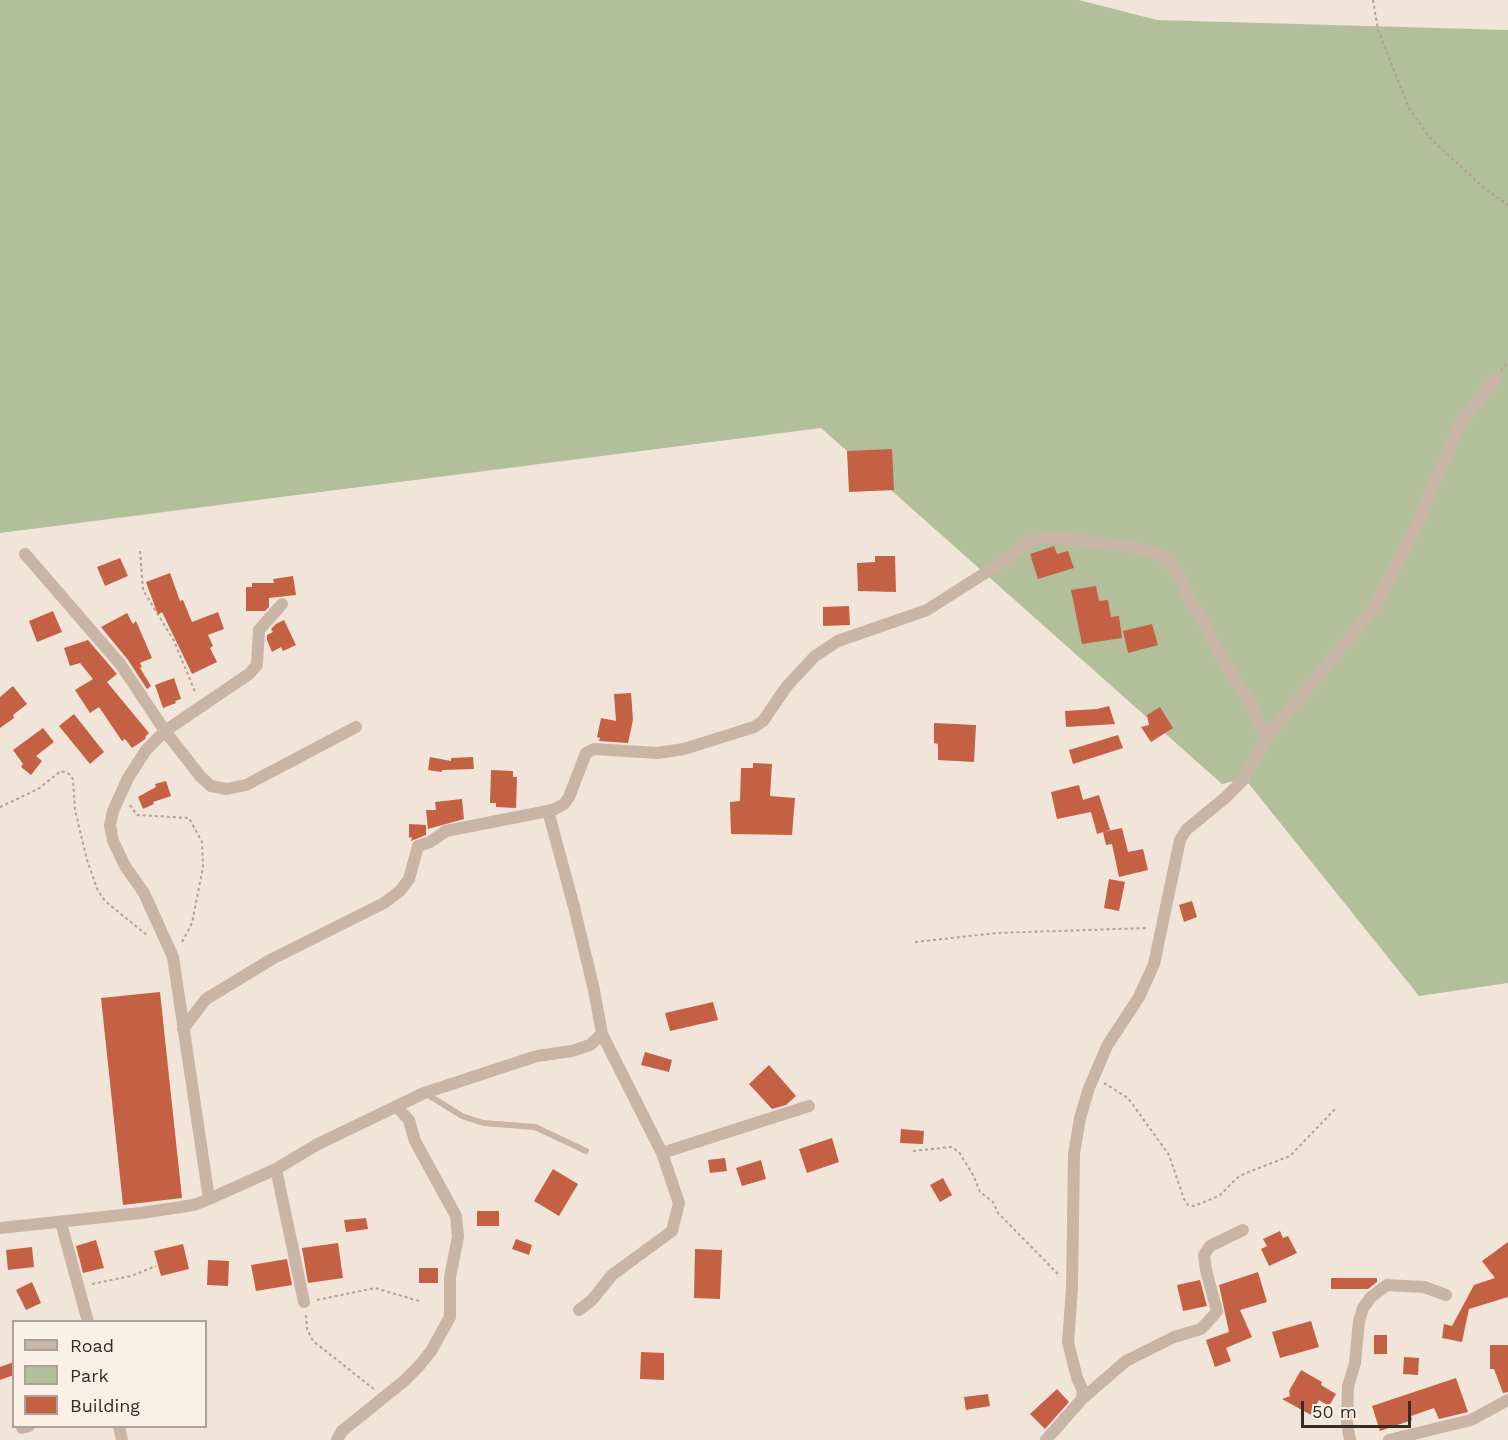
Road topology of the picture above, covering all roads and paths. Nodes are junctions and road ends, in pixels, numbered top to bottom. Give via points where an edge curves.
1 (1373, 0) edge
2 (1508, 205) edge
3 (1494, 380) dead end
4 (140, 551) dead end
5 (25, 554) dead end
6 (282, 604) dead end
7 (201, 705) junction
8 (356, 727) dead end
9 (165, 730) junction
10 (1266, 738) junction
11 (129, 804) dead end
12 (0, 807) edge
13 (548, 811) junction
14 (1162, 927) junction
15 (915, 942) dead end
16 (156, 943) dead end
17 (173, 957) junction
18 (183, 1029) junction
19 (602, 1034) junction
20 (1094, 1077) junction
21 (424, 1093) junction
22 (396, 1106) junction
23 (809, 1106) dead end
24 (1337, 1107) dead end
25 (586, 1151) dead end
26 (913, 1151) dead end
27 (662, 1153) junction
28 (276, 1168) junction
29 (208, 1199) junction
30 (61, 1222) junction
31 (0, 1228) edge
32 (1243, 1230) dead end
33 (156, 1266) dead end
34 (77, 1287) junction
35 (1072, 1289) junction
36 (1446, 1295) dead end
37 (419, 1301) dead end
38 (304, 1305) junction
39 (579, 1310) dead end
40 (87, 1320) edge
41 (384, 1397) junction
42 (1082, 1399) junction
43 (1508, 1400) edge
44 (337, 1440) edge
45 (1046, 1440) edge
46 (1350, 1440) edge
47 (1389, 1440) edge

1 - 2 path via 1378,30 1408,108 1430,138
3 - 10 street via 1459,426 1419,520 1374,608
4 - 7 path via 143,590 174,641
5 - 9 street via 121,665
6 - 7 street via 259,630 257,665
7 - 9 street
8 - 9 street via 246,785 227,789 211,786 200,776
9 - 17 street via 146,750 129,778 110,825 113,841 144,893
10 - 13 street via 1251,704 1170,563 1159,554 1134,548 1049,537 1028,542 927,610 838,641 815,656 754,728 684,749 657,753 604,748 586,753 569,797 564,804
10 - 14 street via 1244,779 1186,830 1180,840
11 - 17 path via 137,815 189,818 202,842 203,867 192,923
12 - 16 path via 38,789 60,771 69,774 87,860 98,891
13 - 18 street via 446,831 418,846 409,879 400,891 206,999
13 - 19 street via 577,917
14 - 15 path via 998,933
14 - 20 street via 1154,964
17 - 18 street
18 - 29 street
19 - 21 street via 590,1045 572,1051 537,1056
19 - 27 street
20 - 24 path via 1128,1098 1169,1155 1184,1199 1194,1206 1219,1196 1246,1173 1290,1156
20 - 35 street via 1080,1118 1074,1154
21 - 22 street
21 - 25 lane via 472,1120 535,1128
22 - 28 street
22 - 41 street via 409,1120 415,1141 456,1216 458,1237 450,1277 450,1317 431,1351
23 - 27 street
26 - 35 path via 951,1147 959,1152 980,1192
27 - 39 street via 679,1203 672,1231 612,1275
28 - 29 street
28 - 38 street
29 - 30 street via 141,1214
30 - 31 street
30 - 34 street
32 - 42 street via 1209,1246 1204,1255 1217,1311 1208,1322 1201,1329 1174,1337 1126,1361
33 - 34 path via 131,1276
34 - 40 street
35 - 42 street via 1068,1342
36 - 46 street via 1424,1287 1387,1285 1363,1308 1348,1386
37 - 38 path via 375,1288
38 - 41 path via 313,1341
41 - 44 street via 342,1431
42 - 45 street
43 - 47 street via 1471,1420

